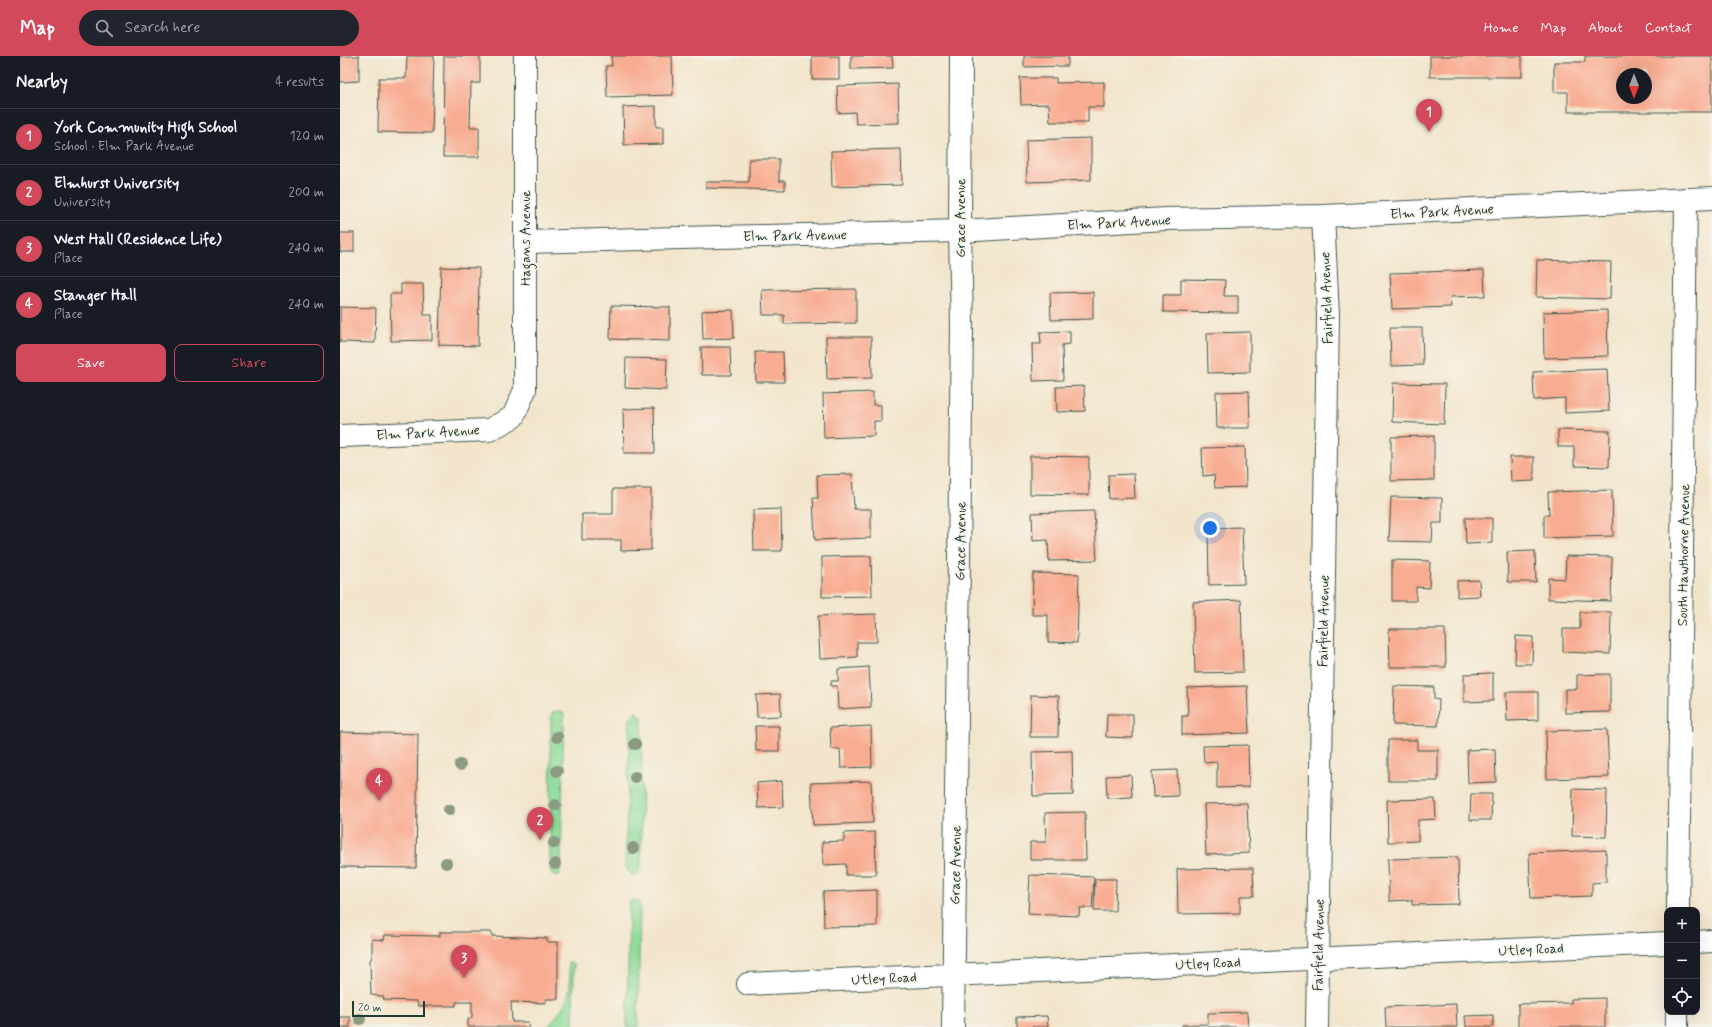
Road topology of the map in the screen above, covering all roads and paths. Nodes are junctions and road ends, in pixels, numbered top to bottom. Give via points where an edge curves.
1 (525, 56) edge
2 (961, 56) edge
3 (1712, 198) edge
4 (1686, 199) junction
5 (1323, 216) junction
6 (960, 231) junction
7 (525, 242) junction
8 (513, 417) joint
9 (340, 436) edge
10 (1678, 907) edge
11 (1712, 941) edge
12 (1700, 942) edge
13 (1664, 943) edge
14 (1318, 958) junction
15 (954, 974) junction
16 (748, 984) dead end
17 (1677, 1015) edge
18 (953, 1027) edge
19 (1317, 1027) edge
20 (1677, 1027) edge

1 - 7 street, Hagans Avenue
2 - 6 street, Grace Avenue
3 - 4 street, Elm Park Avenue
4 - 5 street, Elm Park Avenue
4 - 10 street, South Hawthorne Avenue
5 - 6 street, Elm Park Avenue via 1166,219
5 - 14 street, Fairfield Avenue via 1328,315
6 - 7 street, Elm Park Avenue
6 - 15 street, Grace Avenue via 962,327
7 - 8 street, Hagans Avenue via 525,390
8 - 9 street, Elm Park Avenue via 489,430
11 - 12 street
13 - 14 street, Utley Road
14 - 15 street, Utley Road
14 - 19 street, Fairfield Avenue
15 - 16 street, Utley Road
15 - 18 street, Grace Avenue
17 - 20 street

